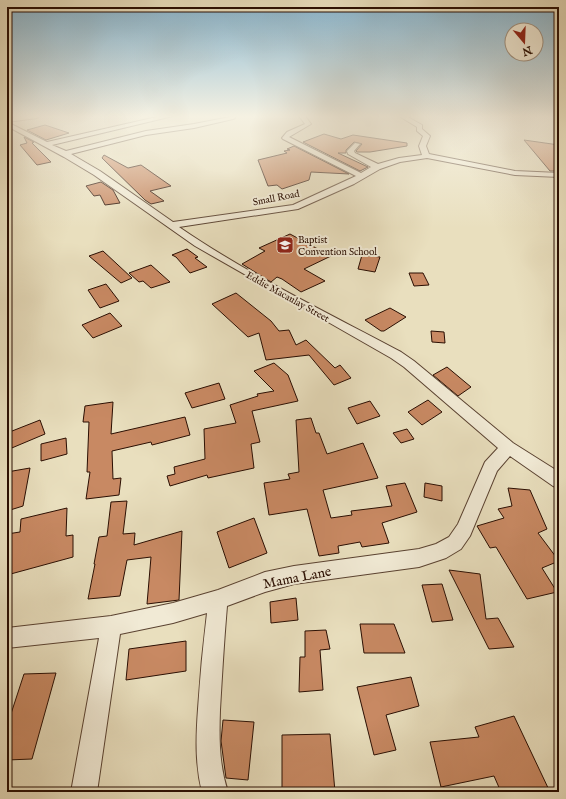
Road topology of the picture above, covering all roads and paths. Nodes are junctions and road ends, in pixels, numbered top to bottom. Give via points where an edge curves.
1 (316, 153) edge
2 (352, 153) edge
3 (425, 153) edge
4 (64, 154) edge
5 (427, 156) junction
6 (377, 167) junction
7 (559, 175) edge
8 (362, 176) junction
9 (173, 225) junction
10 (508, 446) junction
11 (559, 481) edge
12 (218, 600) junction
13 (112, 626) junction
14 (7, 638) edge
15 (84, 792) edge
16 (215, 792) edge

1 - 8 street
2 - 6 street
3 - 5 street
4 - 9 street, Eddie Macaulay Street via 97,173
5 - 6 street, Small Road via 399,160
5 - 7 street, Small Road via 515,173
6 - 8 street, Small Road
8 - 9 street, Small Road via 295,207
9 - 10 street, Eddie Macaulay Street via 198,244 402,359
10 - 11 street, Eddie Macaulay Street
10 - 12 street, Mama Lane via 491,466 464,530 455,543 440,552 419,558 294,575 265,582
12 - 13 street, Mama Lane
12 - 16 street via 210,669 207,742 210,777
13 - 14 street, Mama Lane
13 - 15 street

